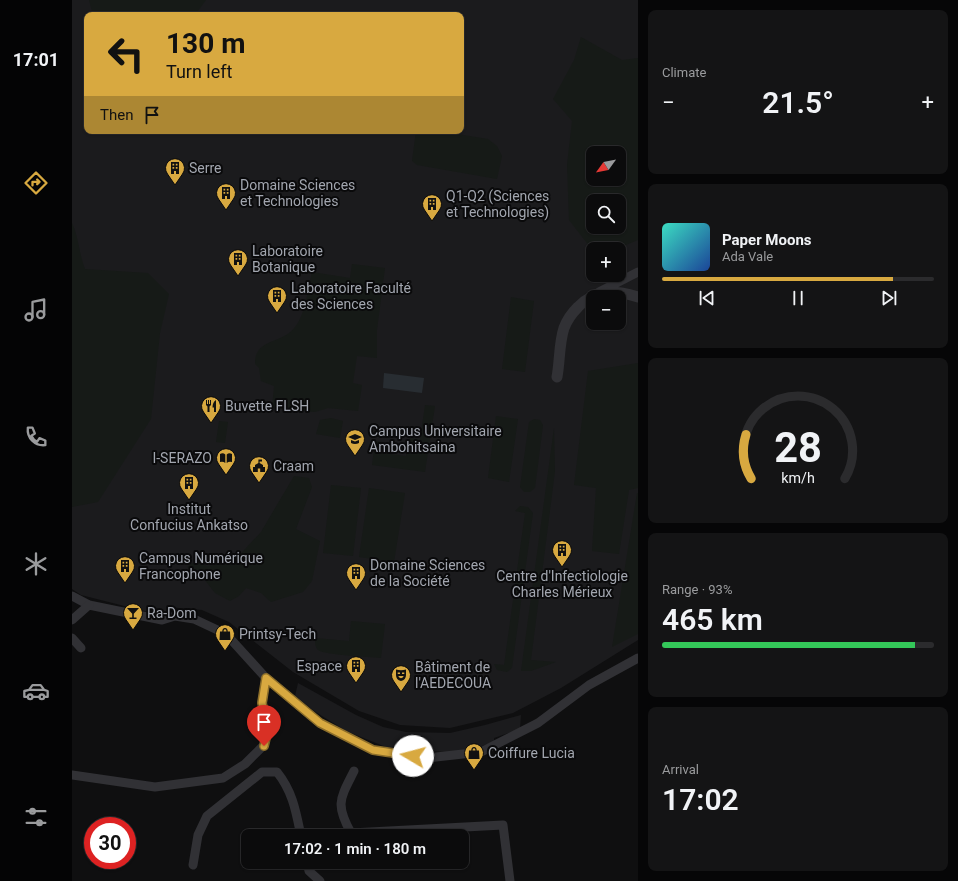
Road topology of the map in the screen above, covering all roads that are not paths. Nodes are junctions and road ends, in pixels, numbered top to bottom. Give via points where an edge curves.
1 (638, 272) edge
2 (603, 290) edge
3 (626, 294) edge
4 (638, 297) edge
5 (586, 299) edge
6 (557, 377) dead end
7 (72, 596) edge
8 (89, 605) junction
9 (72, 620) edge
10 (72, 638) edge
11 (81, 648) dead end
12 (638, 658) edge
13 (266, 678) junction
14 (354, 771) dead end
15 (72, 775) edge
16 (299, 829) edge
17 (193, 865) dead end
18 (309, 869) edge
19 (320, 881) edge
20 (510, 881) edge

1 - 2 street
3 - 4 street
5 - 6 street via 571,314 564,328
7 - 8 street
8 - 9 street
8 - 13 street via 162,620 176,616 194,619 226,634
10 - 11 street
12 - 13 street via 589,685 538,723 481,752 427,758 373,750 320,723
13 - 15 street via 262,703 268,730 264,746 245,764 223,778 155,787
14 - 20 street via 342,796 342,816 351,833 503,825
16 - 17 street via 286,783 277,772 262,772 207,816 198,834
18 - 19 street

